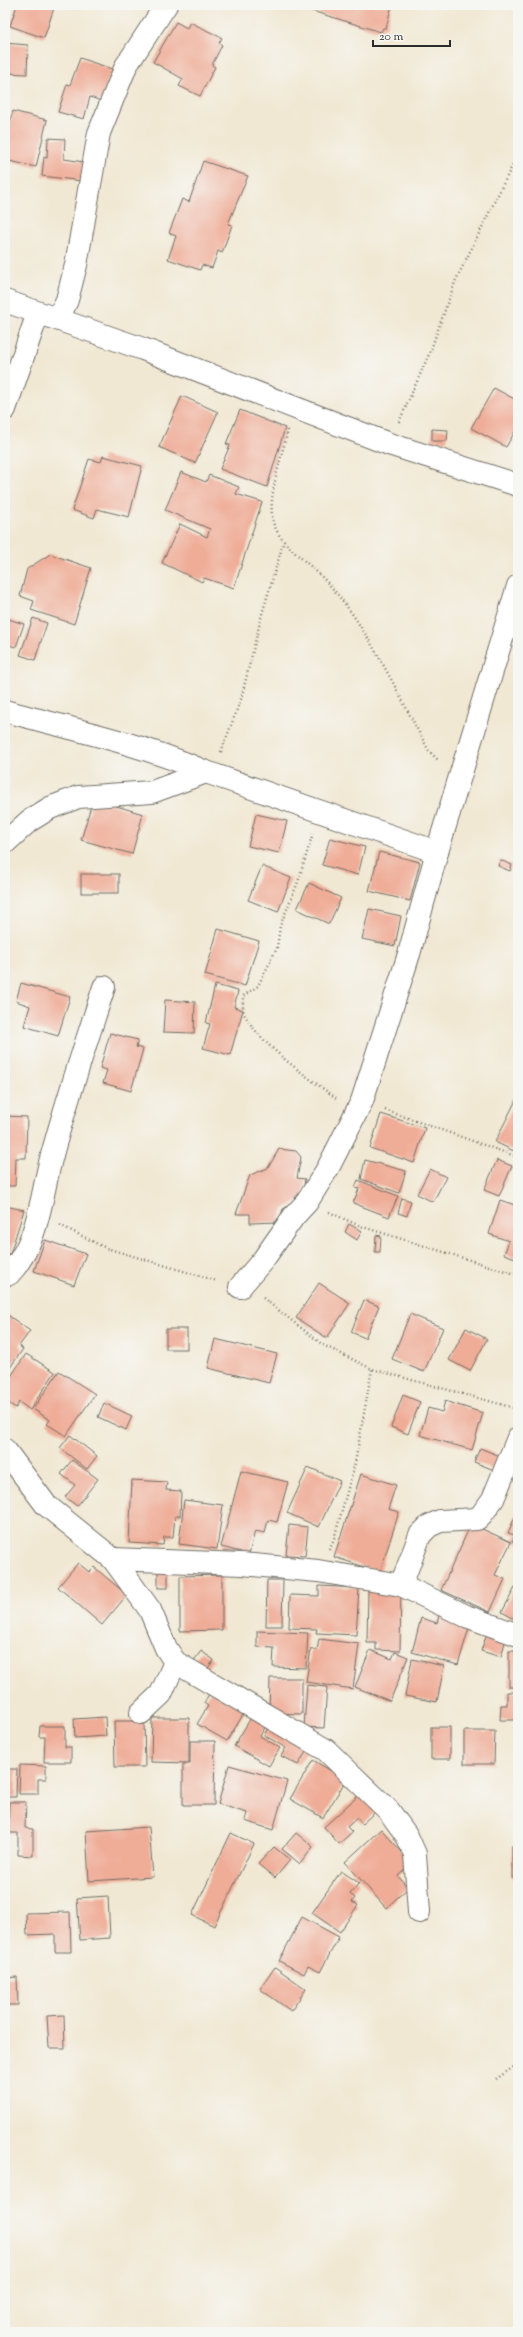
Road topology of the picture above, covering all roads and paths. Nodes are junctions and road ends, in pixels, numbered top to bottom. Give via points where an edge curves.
1 (166, 5) edge
2 (518, 154) edge
3 (5, 301) edge
4 (48, 316) junction
5 (293, 408) junction
6 (5, 409) edge
7 (389, 444) junction
8 (518, 485) edge
9 (284, 541) junction
10 (518, 586) edge
11 (5, 711) edge
12 (208, 772) junction
13 (460, 783) junction
14 (320, 810) junction
15 (5, 843) edge
16 (437, 852) junction
17 (104, 987) dead end
18 (359, 1107) junction
19 (518, 1157) edge
20 (307, 1202) junction
21 (38, 1214) junction
22 (5, 1274) edge
23 (518, 1275) edge
24 (240, 1287) junction
25 (372, 1369) junction
26 (518, 1409) edge
27 (518, 1438) edge
28 (5, 1450) edge
29 (113, 1559) junction
30 (318, 1571) junction
31 (402, 1584) junction
32 (518, 1635) edge
33 (175, 1662) junction
34 (141, 1713) dead end
35 (419, 1912) dead end
36 (518, 2064) edge
37 (496, 2079) dead end

1 - 4 street via 126,66 99,133 76,265 66,300
2 - 7 path via 456,282 430,352
3 - 4 street
4 - 5 street via 143,349
4 - 6 street
5 - 7 street
5 - 9 path via 271,506 274,523
7 - 8 street
9 - 12 path via 262,614 241,699 223,748
9 - 13 path via 322,576 348,607 429,751
10 - 13 street
11 - 12 street via 98,735
12 - 14 street
12 - 15 street via 152,792 78,797 50,808 34,818
13 - 16 street
14 - 16 street
14 - 18 path via 298,882 280,926 276,948 258,986 243,996 245,1016 264,1039 305,1075
16 - 18 street via 409,954
17 - 21 street via 52,1156
18 - 19 path
18 - 20 street via 328,1168
20 - 23 path via 360,1226
20 - 24 street
21 - 22 street via 20,1262 9,1274
21 - 24 path via 106,1248
24 - 25 path via 267,1301 323,1345
25 - 26 path
25 - 30 path via 355,1463 334,1539
27 - 31 street via 493,1499 482,1514 477,1519 440,1521 429,1526 420,1535
28 - 29 street via 46,1505
29 - 30 street via 242,1564
29 - 33 street via 150,1610 166,1648
30 - 31 street
31 - 32 street via 466,1616
33 - 34 street via 161,1694
33 - 35 street via 326,1750 389,1811 407,1836 415,1854
36 - 37 path

